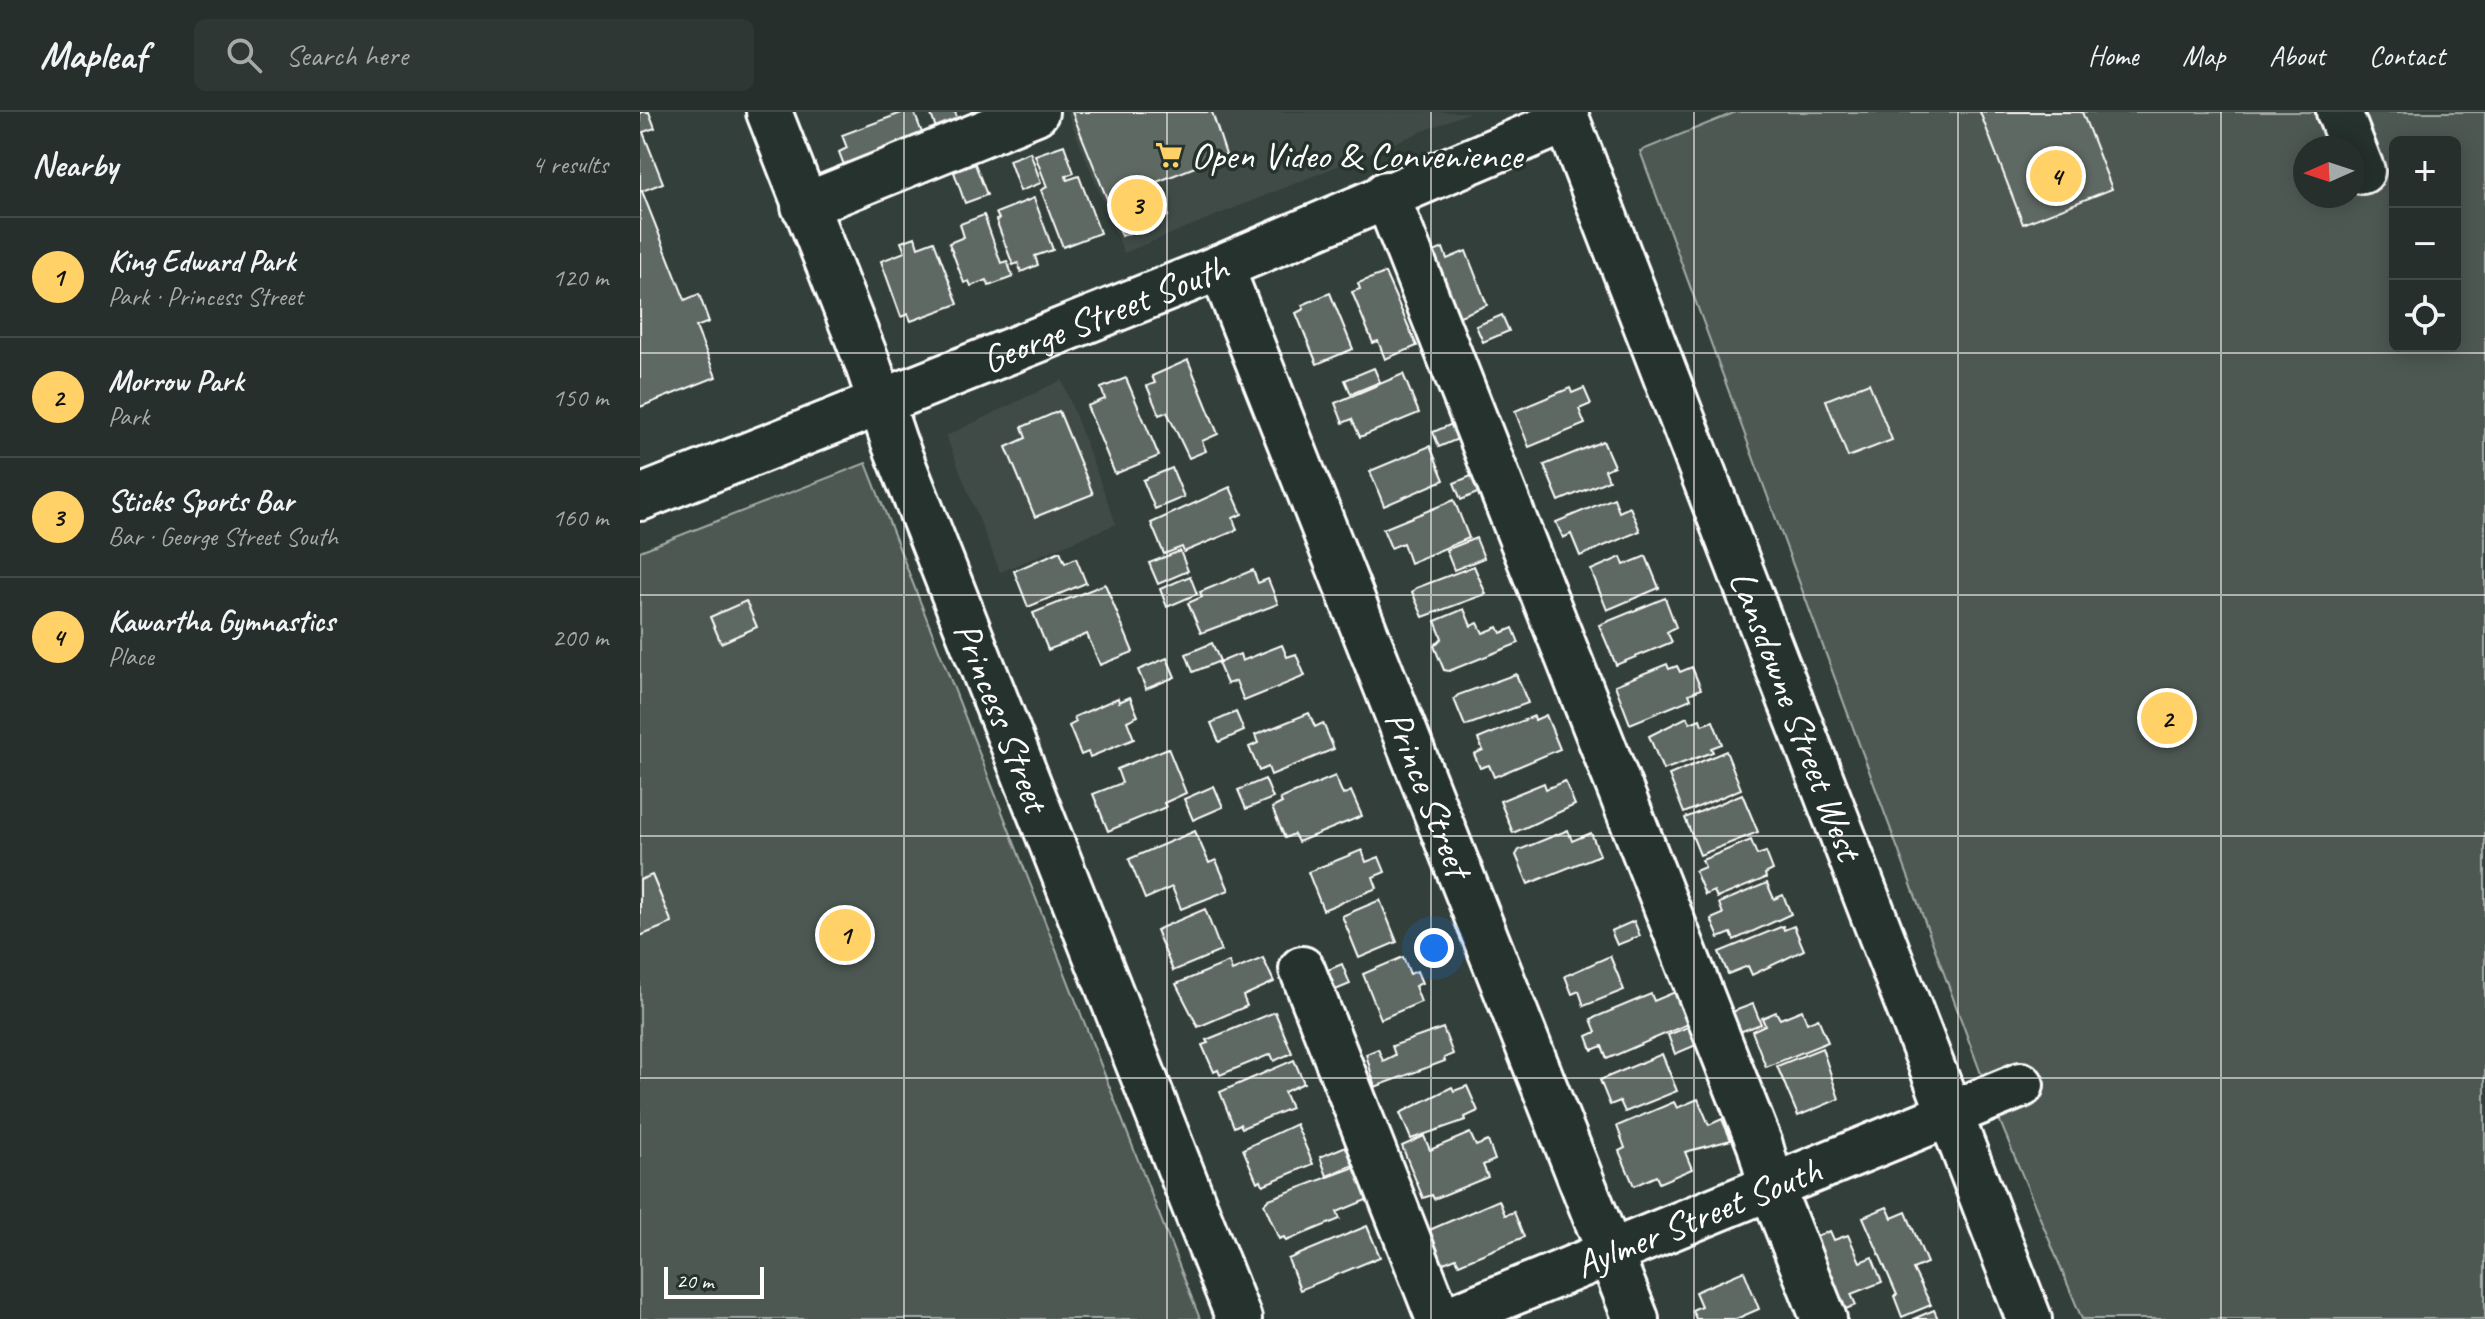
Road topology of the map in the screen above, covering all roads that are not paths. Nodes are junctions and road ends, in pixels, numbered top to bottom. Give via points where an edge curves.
1 (769, 112) edge
2 (1036, 112) edge
3 (2339, 112) edge
4 (1574, 115) edge
5 (2348, 136) edge
6 (1386, 194) junction
7 (804, 206) junction
8 (1221, 267) junction
9 (880, 402) junction
10 (640, 498) edge
11 (1302, 969) dead end
12 (2021, 1085) dead end
13 (1948, 1115) junction
14 (1772, 1189) junction
15 (1614, 1254) junction
16 (1239, 1319) edge
17 (1439, 1319) edge
18 (1448, 1319) edge
19 (1636, 1319) edge
20 (1824, 1319) edge
21 (2029, 1319) edge

1 - 7 street, Princess Street
2 - 7 street
3 - 5 street
4 - 6 street, George Street South
4 - 13 street, Lansdowne Street West
6 - 8 street, George Street South
6 - 14 street via 1760,1145
7 - 9 street, Princess Street
8 - 9 street, George Street South
8 - 15 street, Prince Street
9 - 10 street, George Street South
9 - 16 street, Princess Street
11 - 17 street
12 - 13 street, Aylmer Street South
13 - 14 street, Aylmer Street South
13 - 21 street, Lansdowne Street West
14 - 15 street, Aylmer Street South
14 - 20 street
15 - 18 street, Aylmer Street South
15 - 19 street, Prince Street

